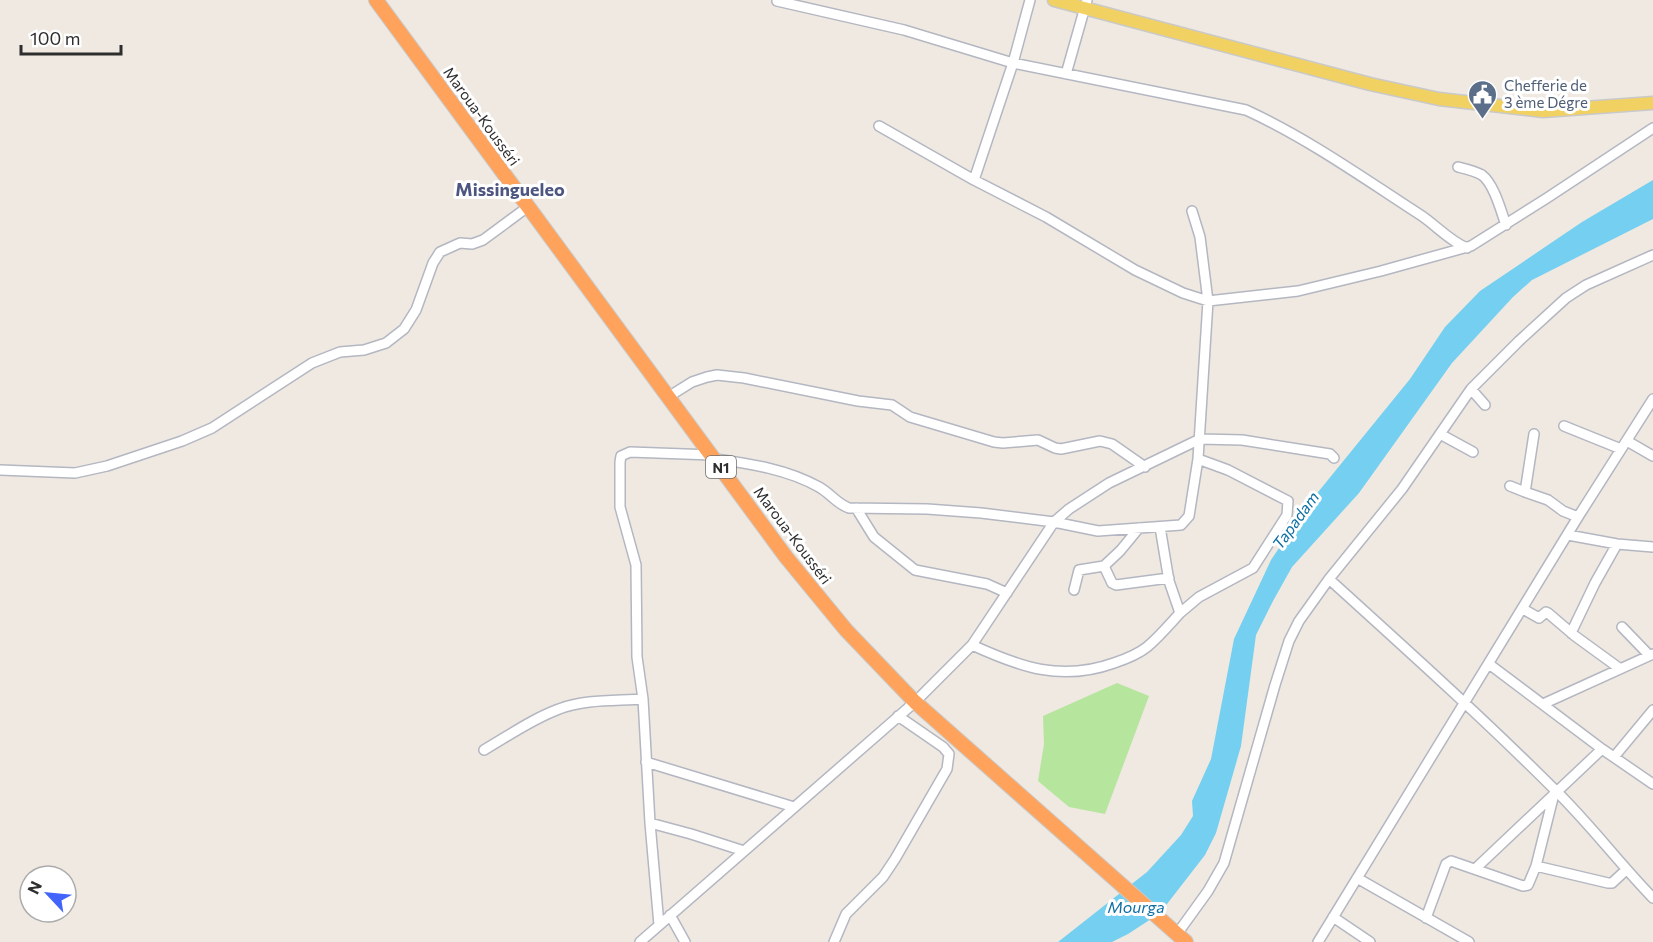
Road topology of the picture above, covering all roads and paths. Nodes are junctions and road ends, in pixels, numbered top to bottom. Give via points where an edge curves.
1 (376, 0) edge
2 (1030, 0) edge
3 (1054, 0) edge
4 (777, 2) dead end
5 (1086, 4) edge
6 (1013, 63) junction
7 (1066, 74) junction
8 (1653, 103) edge
9 (879, 126) dead end
10 (1653, 128) edge
11 (1458, 167) dead end
12 (974, 180) junction
13 (529, 206) junction
14 (1192, 211) dead end
15 (1506, 225) junction
16 (1467, 248) junction
17 (1653, 255) edge
18 (1208, 301) junction
19 (1471, 390) junction
20 (668, 397) junction
21 (1653, 399) edge
22 (1485, 405) dead end
23 (1564, 426) dead end
24 (1440, 434) junction
25 (1534, 435) dead end
26 (1200, 439) junction
27 (1624, 445) junction
28 (1473, 452) dead end
29 (1653, 456) edge
30 (714, 457) junction
31 (1334, 458) dead end
32 (1198, 459) junction
33 (1145, 467) junction
34 (0, 470) edge
35 (1510, 486) dead end
36 (1525, 492) junction
37 (856, 508) junction
38 (1578, 517) junction
39 (1054, 522) junction
40 (1160, 527) junction
41 (1139, 528) junction
42 (1568, 535) junction
43 (1617, 544) junction
44 (1653, 547) edge
45 (1104, 566) junction
46 (1169, 578) junction
47 (1329, 579) junction
48 (1074, 590) dead end
49 (1007, 593) junction
50 (1523, 609) junction
51 (1180, 613) junction
52 (1622, 627) dead end
53 (1571, 633) junction
54 (972, 645) junction
55 (1651, 654) edge
56 (1489, 664) junction
57 (1619, 668) junction
58 (643, 699) junction
59 (915, 702) junction
60 (1465, 703) junction
61 (1543, 704) junction
62 (1653, 710) edge
63 (898, 716) junction
64 (1602, 749) junction
65 (484, 750) dead end
66 (1614, 758) junction
67 (646, 762) junction
68 (1653, 784) edge
69 (1555, 793) junction
70 (794, 807) junction
71 (650, 823) junction
72 (744, 851) junction
73 (1536, 866) junction
74 (1475, 869) junction
75 (1626, 870) junction
76 (1357, 878) junction
77 (1653, 898) edge
78 (670, 915) junction
79 (1333, 917) junction
80 (1426, 918) junction
81 (659, 925) junction
82 (649, 938) edge
83 (1181, 938) edge
84 (1464, 941) edge
85 (640, 942) edge
86 (685, 942) edge
87 (834, 942) edge
88 (1318, 942) edge
89 (1370, 942) edge

1 - 13 highway, Maroua-Kousséri / N1
2 - 6 street
3 - 5 main road
4 - 6 street via 904,30
5 - 7 street
5 - 8 main road via 1370,84 1439,99 1543,111
6 - 7 street
6 - 12 street
7 - 16 street via 1246,110 1314,147
9 - 12 street
10 - 15 street
11 - 15 street via 1483,176
12 - 18 street via 1046,217 1134,270
13 - 20 highway, Maroua-Kousséri / N1
13 - 34 street via 483,240 459,243 440,252 416,310 404,329 386,343 340,352 312,363 212,428 107,466 75,473
14 - 18 street via 1200,237
15 - 16 street
16 - 18 street via 1298,291
17 - 19 street via 1566,298
18 - 26 street
19 - 22 street
19 - 24 street
20 - 30 highway, Maroua-Kousséri / N1
20 - 33 street via 707,376 744,378 892,405 910,417 994,442 1038,440 1061,449 1106,442
21 - 27 street
23 - 27 street
24 - 28 street
24 - 47 street via 1402,489
25 - 36 street
26 - 31 street via 1242,440 1330,454
26 - 32 street
26 - 33 street
27 - 29 street
27 - 38 street
30 - 37 street via 789,474 819,486 845,507
30 - 58 street via 630,452 621,456 620,507 636,565 637,657
30 - 59 highway, Maroua-Kousséri / N1 via 801,576
32 - 40 street via 1189,516 1177,526
32 - 51 street via 1271,492 1288,501 1289,507 1253,568 1199,597
33 - 39 street via 1109,483
35 - 36 street
36 - 38 street
37 - 39 street via 927,509
37 - 49 street via 874,537 915,570 987,584
38 - 42 street
39 - 41 street via 1098,531
39 - 49 street
40 - 41 street
40 - 46 street
41 - 45 street
42 - 43 street
42 - 50 street
43 - 44 street
43 - 53 street
45 - 46 street via 1116,585
45 - 48 street via 1079,570
46 - 51 street
47 - 60 street
47 - 83 street via 1289,641 1224,862
49 - 54 street
50 - 53 street via 1539,618 1547,612
50 - 56 street
51 - 54 street via 1134,656 1086,671 1033,669
52 - 55 street
53 - 57 street
54 - 59 street
55 - 57 street
56 - 60 street
56 - 61 street
57 - 61 street
58 - 65 street via 561,708
58 - 67 street
59 - 63 street
59 - 83 highway, Maroua-Kousséri / N1
60 - 69 street
60 - 76 street
61 - 64 street
62 - 66 street
63 - 70 street
63 - 87 street via 944,747 949,754 947,769 895,859 883,877 846,914
64 - 66 street
64 - 69 street
66 - 68 street
67 - 70 street
67 - 71 street
69 - 73 street
69 - 74 street
69 - 75 street
70 - 72 street
71 - 72 street
71 - 81 street
72 - 78 street
73 - 74 street via 1526,886
73 - 75 street via 1608,883
74 - 80 street via 1451,861 1446,864
75 - 77 street
76 - 79 street
76 - 80 street
78 - 81 street
78 - 86 street
79 - 88 street
79 - 89 street
80 - 84 street
81 - 82 street
82 - 85 street

